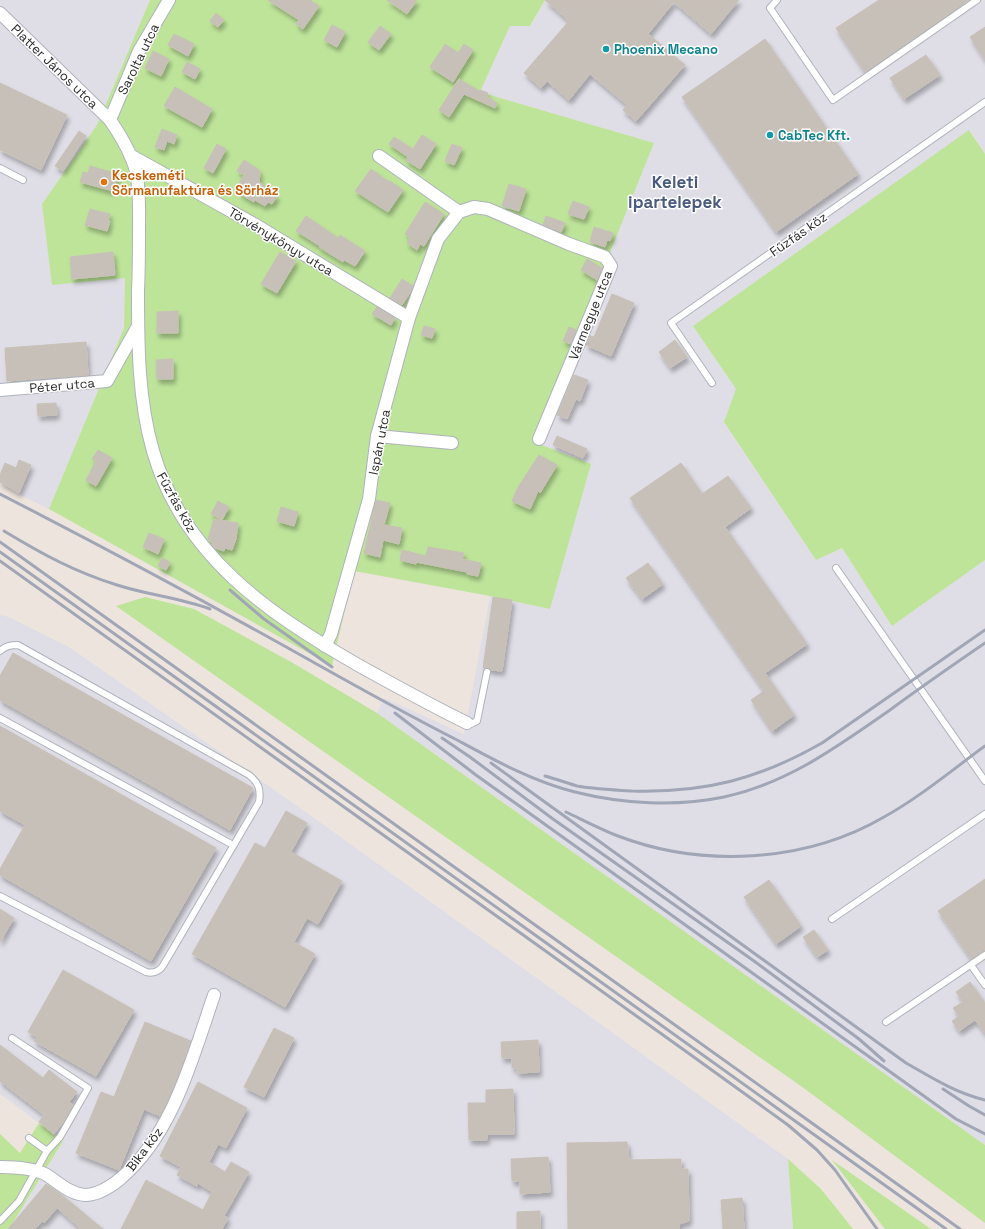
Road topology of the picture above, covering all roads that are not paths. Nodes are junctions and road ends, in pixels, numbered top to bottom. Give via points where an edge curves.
1 (169, 0) edge
2 (777, 0) edge
3 (977, 0) edge
4 (0, 13) edge
5 (985, 102) edge
6 (110, 120) junction
7 (130, 155) junction
8 (379, 156) dead end
9 (0, 168) edge
10 (23, 180) dead end
11 (459, 212) junction
12 (409, 318) junction
13 (138, 325) junction
14 (712, 383) dead end
15 (0, 390) edge
16 (377, 436) junction
17 (539, 439) dead end
18 (452, 443) dead end
19 (836, 568) dead end
20 (325, 646) junction
21 (0, 651) edge
22 (487, 672) dead end
23 (0, 718) edge
24 (467, 723) joint
25 (985, 781) edge
26 (985, 814) edge
27 (233, 845) junction
28 (0, 896) edge
29 (832, 919) dead end
30 (985, 955) edge
31 (971, 965) junction
32 (985, 985) edge
33 (214, 995) dead end
34 (886, 1022) dead end
35 (12, 1038) dead end
36 (29, 1138) dead end
37 (47, 1151) junction
38 (0, 1167) edge
39 (36, 1171) junction
40 (0, 1221) edge

1 - 6 street, Sarolta utca via 139,51
2 - 3 lane via 770,8 833,100
4 - 6 street, Platter János utca
5 - 14 lane, Fűzfás köz via 671,323
6 - 7 street, Fűzfás köz
7 - 12 street, Törvénykönyv utca via 254,224
7 - 13 street, Fűzfás köz via 139,198
8 - 11 street
9 - 10 lane
11 - 12 street, Ispán utca via 438,239
11 - 17 street, Vármegye utca via 474,207 488,209 605,257 611,266
12 - 16 street, Ispán utca
13 - 15 street, Péter utca via 108,381
13 - 20 street, Fűzfás köz via 140,384 148,433 158,468 177,506 198,540 228,574 263,605
16 - 18 street
16 - 20 street, Ispán utca via 369,499 331,634
19 - 25 lane
20 - 24 street, Fűzfás köz
21 - 27 lane via 11,645 18,645 254,779 260,792 258,802
22 - 24 lane via 477,721
23 - 27 lane
26 - 29 lane
27 - 28 lane via 162,967 155,972 146,972
30 - 31 lane
31 - 32 lane
31 - 34 lane
33 - 39 street, Bika köz via 175,1101 161,1129 126,1174 104,1190 84,1195 71,1191
35 - 37 lane via 88,1088 60,1136
36 - 37 lane
37 - 39 lane
38 - 39 street, Bika köz
39 - 40 lane via 20,1201

